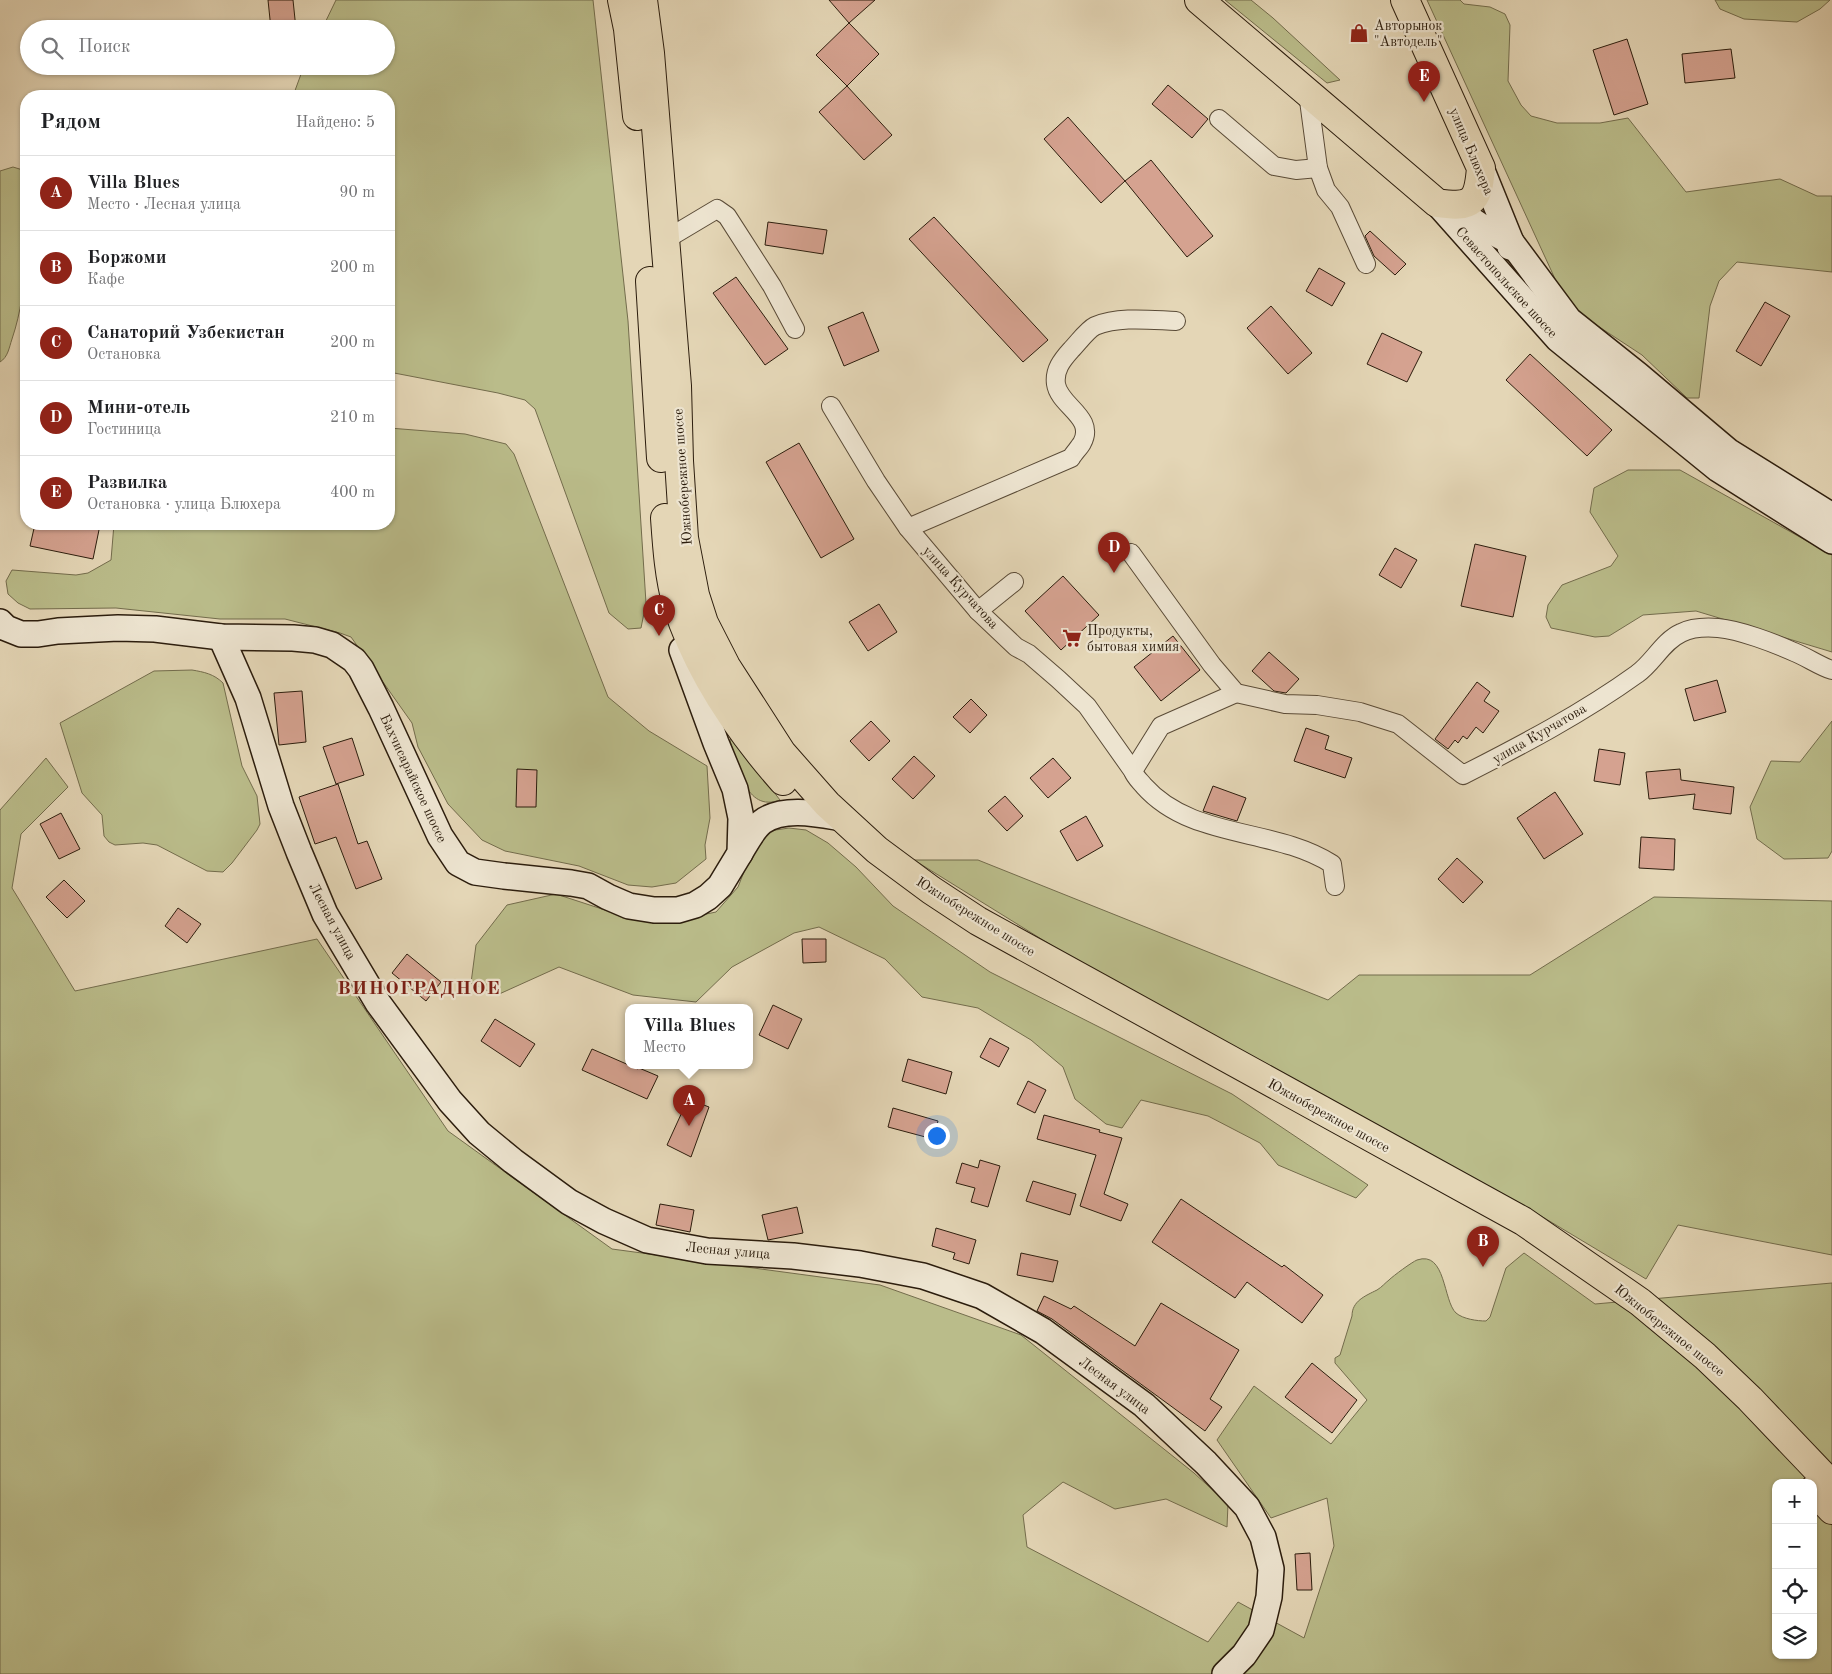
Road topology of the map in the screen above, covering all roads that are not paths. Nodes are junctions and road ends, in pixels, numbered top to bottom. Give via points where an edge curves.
1 (622, 0) edge
2 (643, 0) edge
3 (1199, 0) edge
4 (1210, 0) edge
5 (1405, 0) edge
6 (1308, 94) junction
7 (1219, 119) dead end
8 (1478, 162) junction
9 (1318, 168) junction
10 (1442, 202) junction
11 (665, 240) junction
12 (1511, 242) junction
13 (1366, 264) dead end
14 (1501, 277) junction
15 (1176, 321) dead end
16 (795, 329) dead end
17 (831, 406) dead end
18 (1832, 516) edge
19 (908, 528) junction
20 (1832, 541) edge
21 (1131, 553) dead end
22 (668, 564) junction
23 (1014, 582) dead end
24 (978, 611) junction
25 (0, 622) edge
26 (221, 637) junction
27 (726, 666) junction
28 (1832, 670) edge
29 (1236, 693) junction
30 (721, 753) junction
31 (1133, 771) junction
32 (811, 812) junction
33 (842, 818) junction
34 (740, 853) junction
35 (1335, 886) dead end
36 (1519, 1230) junction
37 (1802, 1479) edge
38 (1832, 1485) edge
39 (1817, 1494) edge
40 (1832, 1510) edge
41 (1225, 1674) edge

1 - 22 main road, Южнобережное шоссе via 628,29 643,187
2 - 11 main road, Южнобережное шоссе
3 - 6 main road, Севастопольское шоссе
4 - 10 main road, Севастопольское шоссе via 1420,179
5 - 8 main road, улица Блюхера
6 - 9 street
6 - 10 main road, Севастопольское шоссе
7 - 9 street via 1274,166 1296,170
8 - 10 main road via 1479,188 1474,198 1466,204
8 - 12 main road, улица Блюхера
9 - 13 street via 1326,190 1340,207
10 - 12 main road, Севастопольское шоссе
10 - 14 main road, Севастопольское шоссе
11 - 16 street via 717,209 727,216
11 - 27 main road, Южнобережное шоссе via 677,386 684,538 704,623
12 - 14 main road
12 - 18 main road, Севастопольское шоссе via 1569,320 1728,451
14 - 20 main road, Севастопольское шоссе via 1558,339 1718,470
15 - 19 street via 1114,321 1094,326 1062,359 1056,372 1061,398 1082,420 1085,429 1083,442 1071,458
17 - 19 street, улица Курчатова
19 - 24 street, улица Курчатова
21 - 29 street
22 - 30 main road via 677,636
22 - 32 main road, Южнобережное шоссе via 677,604 692,646 721,697 766,761
23 - 24 street
24 - 31 street, улица Курчатова via 1087,706
25 - 26 main road, Бахчисарайское шоссе via 21,634 118,628
26 - 34 main road, Бахчисарайское шоссе via 315,640 332,645 354,660 369,683 440,836 458,863 475,872 571,882 588,886 629,906 678,910 695,905 720,886
26 - 41 main road, Лесная улица via 248,698 282,806 325,914 378,1003 450,1101 479,1133 569,1202 647,1240 707,1251 860,1264 923,1276 982,1296 1043,1331 1144,1405 1247,1507 1263,1536 1271,1569 1269,1598 1261,1630 1244,1655
27 - 30 main road via 722,688
27 - 33 main road, Южнобережное шоссе via 782,753
28 - 29 street, улица Курчатова via 1756,638 1720,628 1697,628 1680,633 1639,673 1607,694 1463,775 1398,724 1360,712 1285,704
29 - 31 street via 1162,726
30 - 34 main road, Бахчисарайское шоссе via 735,789 741,818
31 - 35 street, улица Курчатова via 1152,795 1182,815 1316,854 1332,864
32 - 33 main road
32 - 34 main road via 775,816 762,822
32 - 36 main road, Южнобережное шоссе via 876,872 936,912
33 - 36 main road, Южнобережное шоссе via 877,850 930,890 986,926
36 - 37 main road, Южнобережное шоссе via 1631,1315 1696,1370
36 - 38 main road, Южнобережное шоссе via 1640,1302 1705,1356
39 - 40 main road

